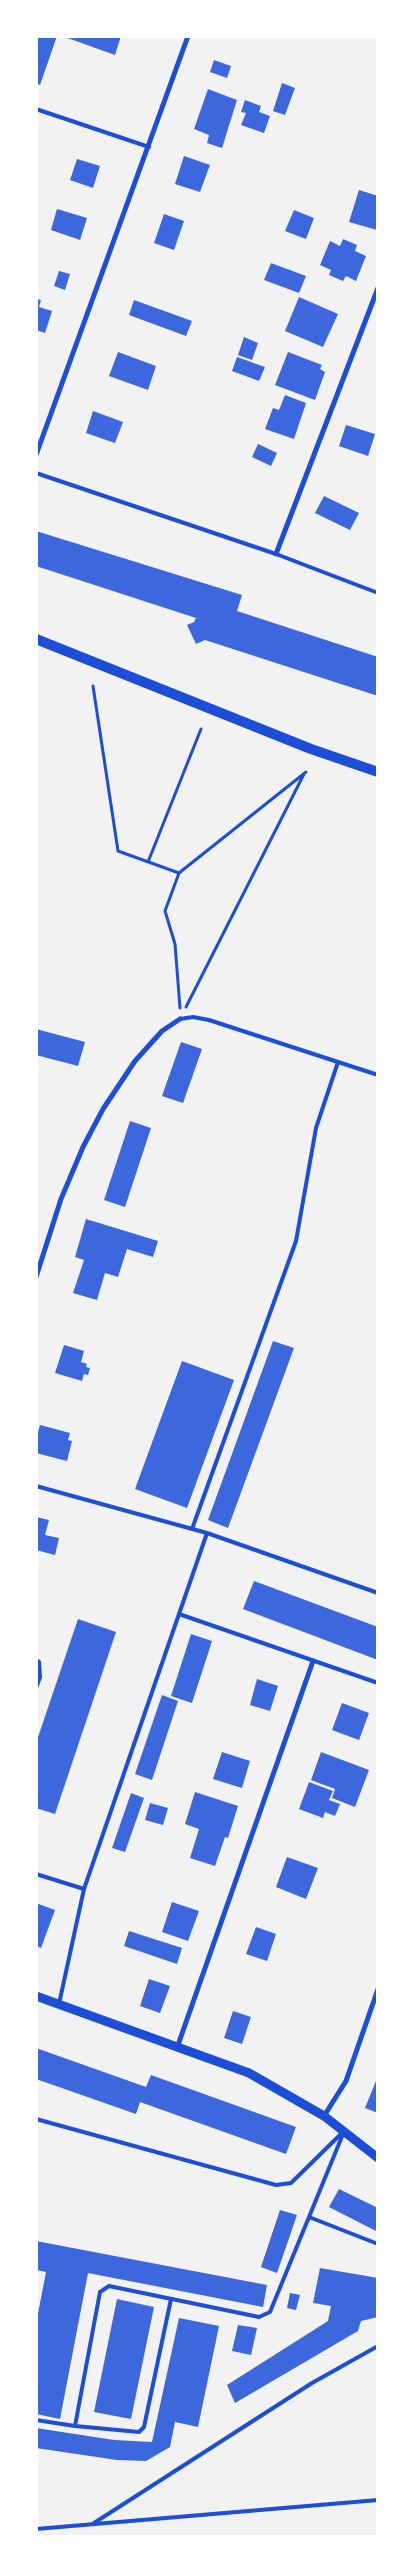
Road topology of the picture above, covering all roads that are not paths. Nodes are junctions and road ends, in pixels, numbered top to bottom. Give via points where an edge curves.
1 (188, 36) edge
2 (36, 109) edge
3 (148, 147) junction
4 (378, 288) edge
5 (36, 455) edge
6 (36, 473) edge
7 (276, 554) junction
8 (378, 593) edge
9 (36, 639) edge
10 (378, 772) edge
11 (180, 1019) joint
12 (338, 1062) junction
13 (378, 1075) edge
14 (37, 1268) edge
15 (36, 1277) edge
16 (36, 1486) edge
17 (192, 1529) junction
18 (207, 1533) junction
19 (378, 1593) edge
20 (179, 1614) junction
21 (36, 1660) edge
22 (313, 1661) junction
23 (378, 1683) edge
24 (36, 1688) edge
25 (36, 1874) edge
26 (84, 1889) junction
27 (378, 1990) edge
28 (36, 1996) edge
29 (59, 2004) junction
30 (178, 2046) junction
31 (324, 2116) junction
32 (36, 2119) edge
33 (344, 2132) junction
34 (378, 2158) edge
35 (310, 2218) junction
36 (378, 2244) edge
37 (171, 2299) junction
38 (378, 2346) edge
39 (36, 2420) edge
40 (75, 2426) junction
41 (378, 2500) edge
42 (92, 2524) junction
43 (36, 2530) edge

1 - 3 street
2 - 3 lane
3 - 5 street
4 - 7 street
6 - 7 lane
7 - 8 lane
9 - 10 main road via 303,746
11 - 12 lane via 209,1020
11 - 14 street via 162,1031 135,1061 103,1109 61,1199
12 - 13 lane
12 - 17 lane via 316,1128 296,1241
14 - 15 street
16 - 17 lane
17 - 18 lane
18 - 19 lane
18 - 20 lane
20 - 22 lane
20 - 26 lane
21 - 24 lane via 40,1677
22 - 23 lane
22 - 30 street
25 - 26 lane
26 - 29 lane
27 - 31 street via 346,2081
28 - 29 street
29 - 30 street
30 - 31 street via 250,2073
31 - 33 street
32 - 33 lane via 276,2185 291,2184
33 - 34 street
33 - 35 lane
35 - 36 lane
35 - 37 lane via 270,2312 259,2317
37 - 40 lane via 144,2427 139,2432
37 - 40 lane via 109,2286 100,2292
38 - 42 lane via 312,2383
39 - 40 lane
41 - 42 lane
42 - 43 lane

